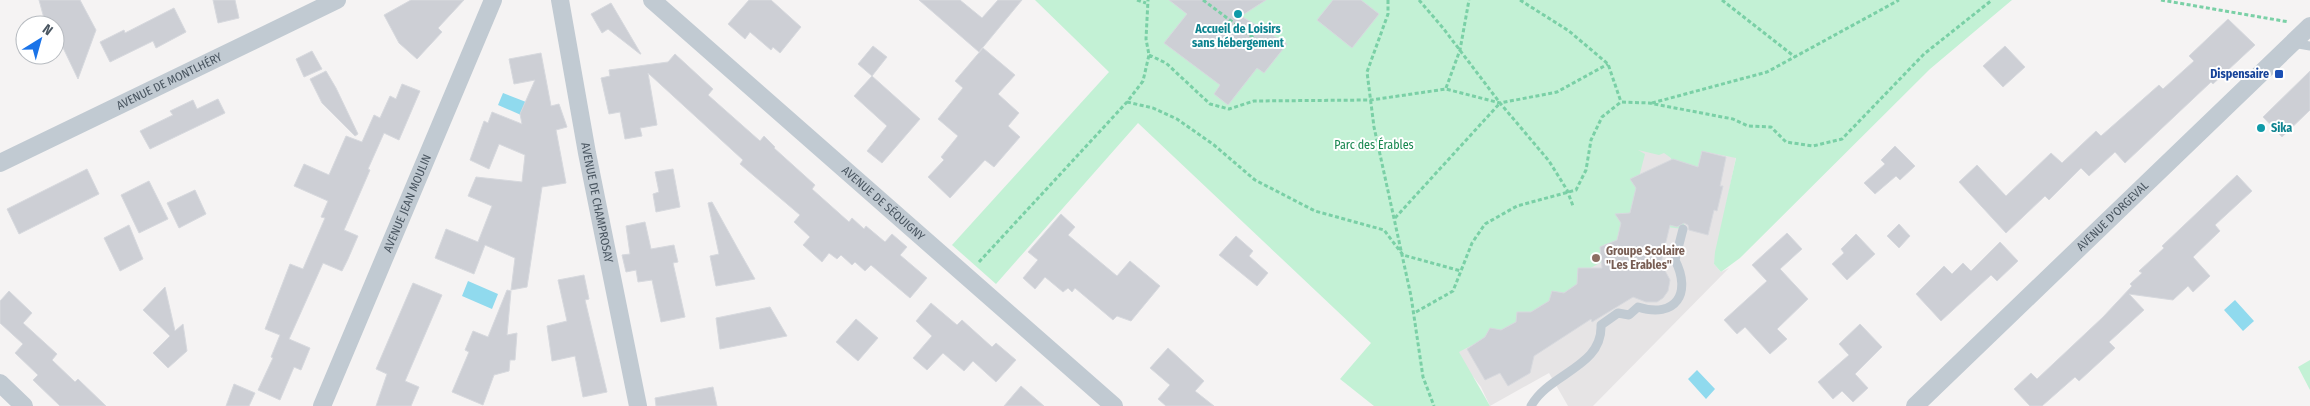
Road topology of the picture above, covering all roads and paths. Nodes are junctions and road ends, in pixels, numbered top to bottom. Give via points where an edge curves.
1 (337, 0) edge
2 (493, 0) edge
3 (560, 0) edge
4 (652, 0) edge
5 (1137, 0) edge
6 (1203, 0) edge
7 (1388, 0) edge
8 (1419, 0) edge
9 (1469, 0) edge
10 (1520, 0) edge
11 (1722, 0) edge
12 (1899, 0) edge
13 (1992, 0) edge
14 (2161, 0) edge
15 (1147, 1) edge
16 (2302, 24) edge
17 (1262, 44) dead end
18 (2302, 44) edge
19 (1460, 50) junction
20 (1149, 55) junction
21 (1795, 56) junction
22 (1608, 64) junction
23 (1446, 89) junction
24 (1371, 100) junction
25 (1127, 102) junction
26 (1621, 102) junction
27 (1500, 103) junction
28 (1649, 103) junction
29 (0, 163) edge
30 (1568, 192) junction
31 (1573, 206) dead end
32 (1395, 218) junction
33 (1683, 229) dead end
34 (1403, 256) junction
35 (1461, 271) junction
36 (966, 276) junction
37 (1416, 312) dead end
38 (0, 384) edge
39 (24, 406) edge
40 (322, 406) edge
41 (638, 406) edge
42 (1114, 406) edge
43 (1434, 406) edge
44 (1531, 406) edge
45 (1915, 406) edge

1 - 29 street, AVENUE DE MONTLHÉRY
2 - 40 street, AVENUE JEAN MOULIN
3 - 41 street, AVENUE DE CHAMPROSAY
4 - 36 street, AVENUE DE SÉQUIGNY
5 - 15 path
6 - 17 path
7 - 24 path via 1388,14 1367,72
8 - 19 path
9 - 19 path
10 - 22 path via 1569,31
11 - 21 path
12 - 21 path
13 - 28 path via 1924,54 1842,139 1813,146 1786,142 1771,127 1748,126
14 - 16 path
15 - 20 path
16 - 18 street, AVENUE D'ORGEVAL
18 - 45 street, AVENUE D'ORGEVAL
19 - 23 path
19 - 27 path
20 - 24 path via 1166,63 1210,104 1229,109 1254,101
20 - 25 path via 1143,81
21 - 28 path via 1767,72
22 - 26 path
22 - 27 path via 1557,92
23 - 24 path
23 - 27 path
24 - 32 path
25 - 34 path via 1153,108 1178,119 1255,180 1315,211 1384,230
25 - 36 path
26 - 28 path
26 - 30 path via 1602,117 1591,140 1586,170 1576,190
27 - 30 path via 1549,161
27 - 32 path
30 - 31 path
30 - 35 path via 1517,206 1485,224
32 - 34 path
33 - 44 lane via 1675,260 1682,290 1673,305 1652,312 1638,307 1629,315 1618,313 1601,325 1599,344 1592,355 1554,382
34 - 35 path
34 - 43 path via 1423,377
35 - 37 path via 1453,292
36 - 42 street, AVENUE DE SÉQUIGNY
38 - 39 street

